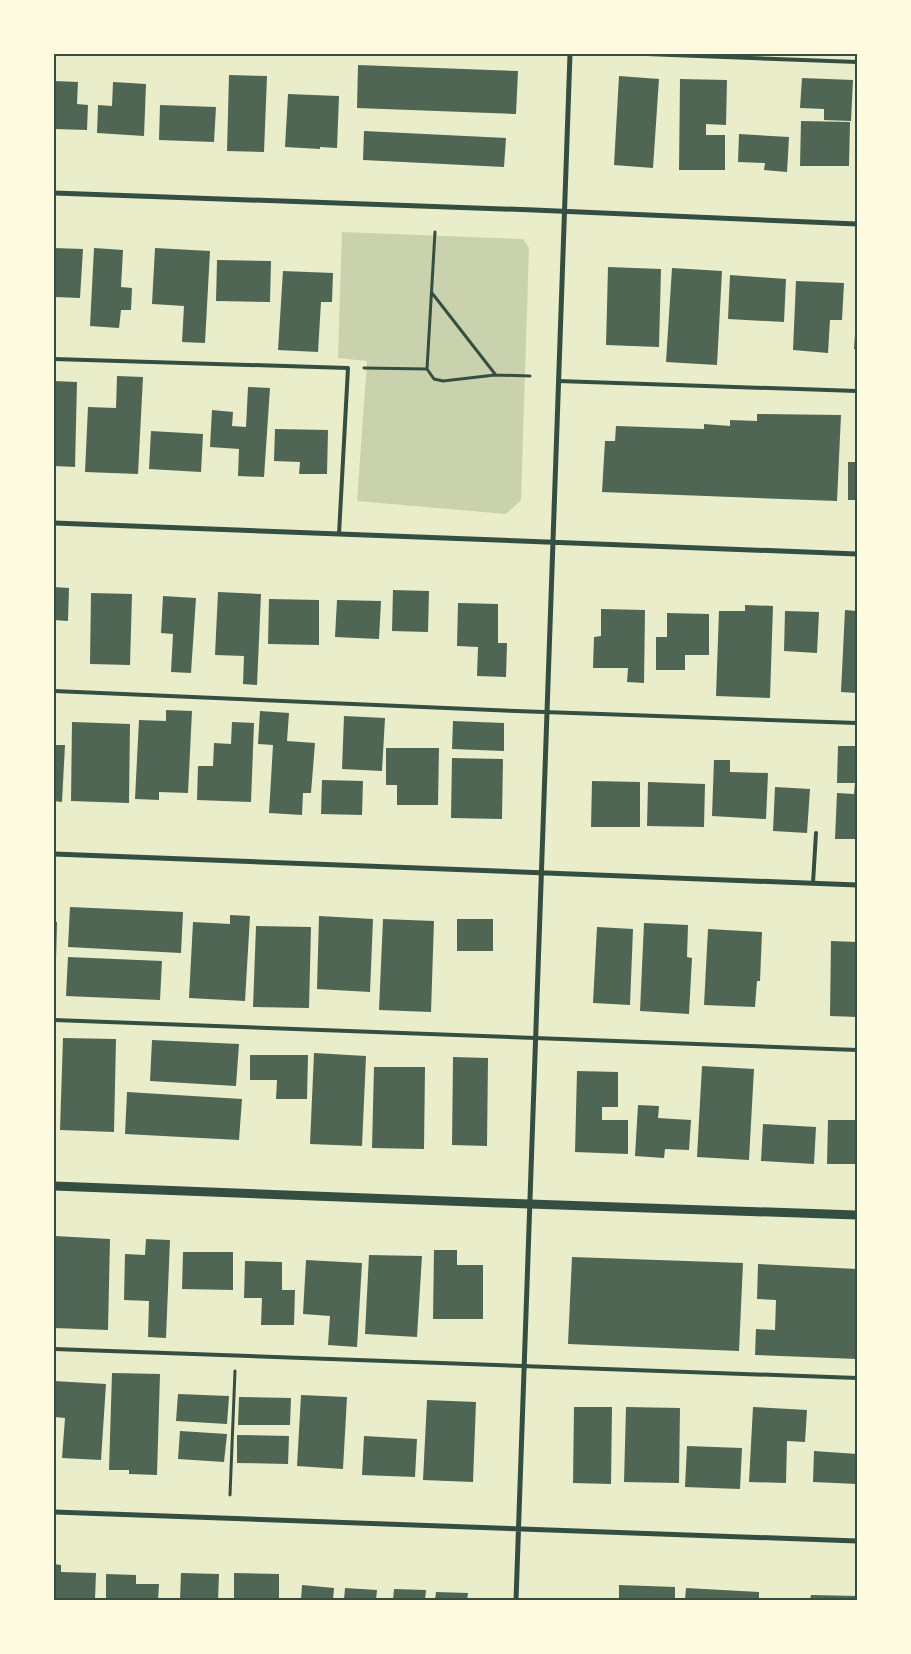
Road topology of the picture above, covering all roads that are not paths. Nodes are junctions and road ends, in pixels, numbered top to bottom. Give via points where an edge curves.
1 (570, 54) edge
2 (646, 54) edge
3 (857, 62) edge
4 (54, 193) edge
5 (564, 212) junction
6 (857, 224) edge
7 (54, 359) edge
8 (558, 380) junction
9 (857, 391) edge
10 (54, 523) edge
11 (339, 534) junction
12 (552, 543) junction
13 (857, 554) edge
14 (54, 691) edge
15 (546, 712) junction
16 (857, 723) edge
17 (816, 833) dead end
18 (54, 854) edge
19 (541, 873) junction
20 (813, 884) junction
21 (857, 885) edge
22 (54, 1020) edge
23 (535, 1037) junction
24 (857, 1050) edge
25 (54, 1186) edge
26 (530, 1204) junction
27 (857, 1215) edge
28 (54, 1349) edge
29 (524, 1366) junction
30 (857, 1378) edge
31 (54, 1512) edge
32 (518, 1529) junction
33 (857, 1541) edge
34 (516, 1600) edge

1 - 5 street
2 - 3 lane
4 - 5 street
5 - 6 street
5 - 8 street
7 - 11 lane via 348,368
8 - 9 lane
8 - 12 street
10 - 11 street
11 - 12 street
12 - 13 street
12 - 15 street
14 - 15 lane
15 - 16 lane
15 - 19 street
17 - 20 lane
18 - 19 street
19 - 20 street
19 - 23 street
20 - 21 street
22 - 23 lane
23 - 24 lane
23 - 26 street
25 - 26 street
26 - 27 street
26 - 29 street
28 - 29 lane
29 - 30 lane
29 - 32 street
31 - 32 street
32 - 33 street
32 - 34 street

